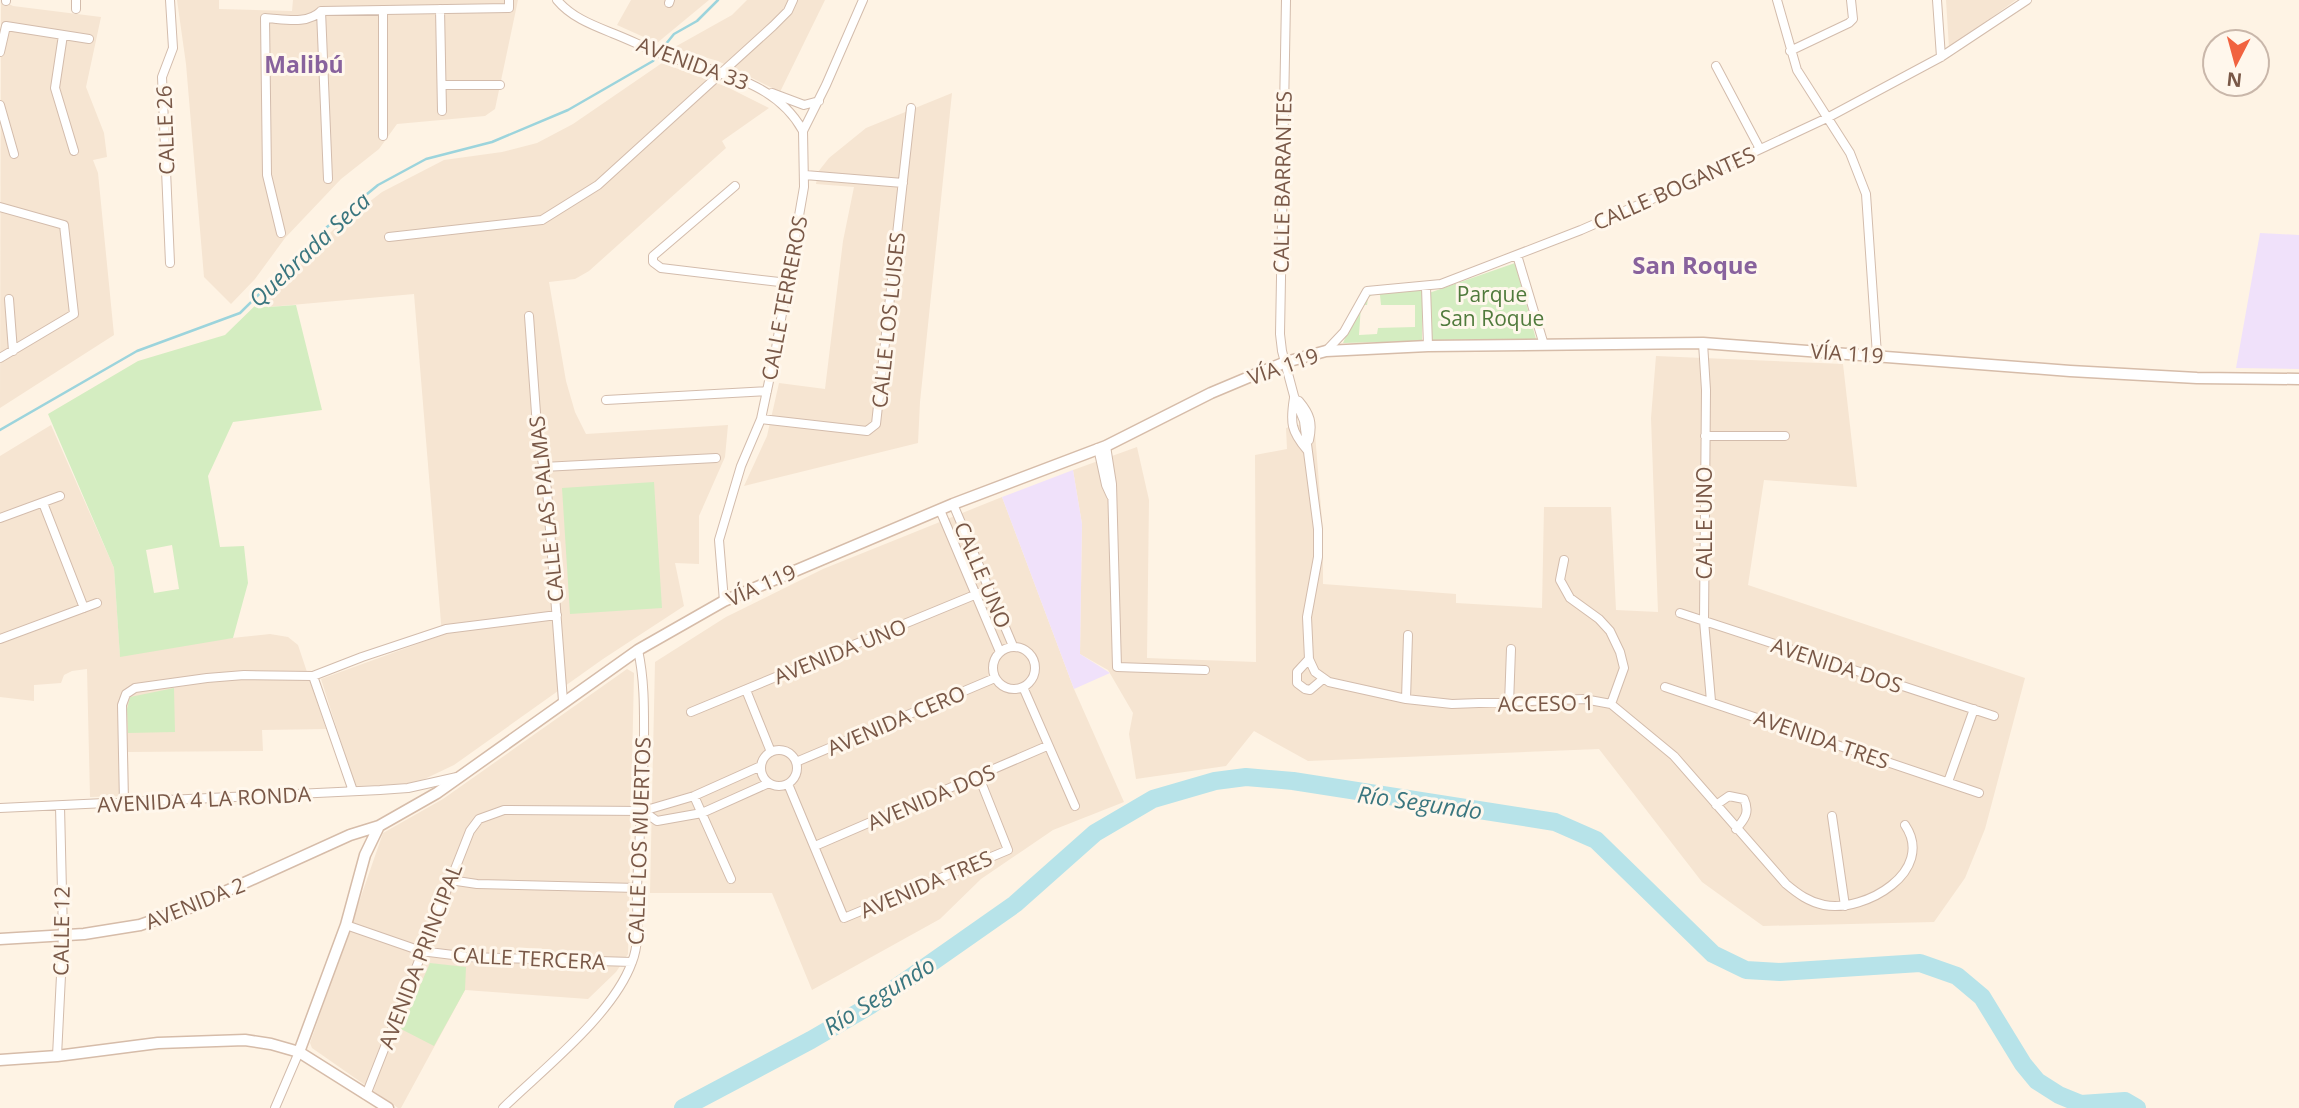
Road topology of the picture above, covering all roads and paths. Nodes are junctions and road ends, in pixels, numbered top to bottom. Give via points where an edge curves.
1 (170, 0) edge
2 (557, 0) edge
3 (793, 0) edge
4 (863, 0) edge
5 (1286, 0) edge
6 (1777, 0) edge
7 (1851, 0) edge
8 (1937, 0) edge
9 (2027, 0) edge
10 (491, 4) edge
11 (509, 4) edge
12 (440, 9) junction
13 (383, 10) junction
14 (321, 11) junction
15 (3, 25) edge
16 (63, 35) junction
17 (89, 39) dead end
18 (1790, 51) junction
19 (0, 52) edge
20 (1941, 57) junction
21 (1716, 66) dead end
22 (722, 73) junction
23 (442, 85) junction
24 (500, 85) dead end
25 (765, 91) junction
26 (818, 100) junction
27 (0, 105) edge
28 (911, 108) dead end
29 (442, 111) dead end
30 (1827, 118) junction
31 (803, 131) junction
32 (383, 136) dead end
33 (1760, 149) junction
34 (74, 151) dead end
35 (14, 154) dead end
36 (805, 176) junction
37 (328, 179) dead end
38 (903, 183) junction
39 (734, 186) dead end
40 (0, 207) edge
41 (281, 233) dead end
42 (389, 237) dead end
43 (1517, 255) junction
44 (170, 263) dead end
45 (788, 283) junction
46 (1426, 287) junction
47 (9, 299) dead end
48 (529, 316) dead end
49 (1703, 343) junction
50 (1544, 345) junction
51 (1428, 346) junction
52 (13, 351) junction
53 (1326, 352) junction
54 (1877, 355) junction
55 (0, 358) edge
56 (1286, 362) junction
57 (2299, 379) edge
58 (767, 391) junction
59 (606, 400) dead end
60 (761, 419) junction
61 (1705, 436) junction
62 (1785, 436) dead end
63 (1102, 447) junction
64 (716, 458) dead end
65 (543, 467) junction
66 (60, 496) dead end
67 (43, 503) junction
68 (953, 504) junction
69 (940, 510) junction
70 (0, 518) edge
71 (1564, 560) dead end
72 (989, 589) junction
73 (976, 595) junction
74 (724, 601) junction
75 (97, 603) dead end
76 (84, 608) junction
77 (1680, 613) dead end
78 (557, 615) junction
79 (1704, 621) junction
80 (1408, 635) dead end
81 (0, 639) edge
82 (1013, 646) junction
83 (1511, 649) dead end
84 (638, 650) junction
85 (1000, 652) junction
86 (1309, 659) junction
87 (1205, 670) dead end
88 (313, 676) junction
89 (995, 678) junction
90 (1323, 679) junction
91 (1023, 687) junction
92 (1665, 687) dead end
93 (746, 690) junction
94 (1406, 699) junction
95 (563, 701) junction
96 (1711, 701) junction
97 (1510, 704) junction
98 (1611, 704) junction
99 (1974, 709) junction
100 (691, 712) dead end
101 (1994, 716) dead end
102 (1047, 746) junction
103 (771, 752) junction
104 (796, 762) junction
105 (761, 766) junction
106 (458, 777) junction
107 (979, 777) junction
108 (1948, 782) junction
109 (769, 783) junction
110 (788, 784) junction
111 (408, 788) junction
112 (353, 791) junction
113 (1979, 793) dead end
114 (694, 796) junction
115 (124, 803) junction
116 (417, 805) junction
117 (1716, 805) junction
118 (60, 806) junction
119 (1075, 806) dead end
120 (0, 808) edge
121 (643, 811) junction
122 (702, 813) junction
123 (1832, 816) dead end
124 (1906, 825) dead end
125 (379, 826) junction
126 (1736, 829) junction
127 (351, 835) junction
128 (815, 846) junction
129 (365, 855) junction
130 (732, 879) dead end
131 (450, 880) junction
132 (637, 888) junction
133 (1845, 906) junction
134 (345, 925) junction
135 (63, 936) junction
136 (0, 939) edge
137 (421, 951) junction
138 (632, 962) junction
139 (299, 1052) junction
140 (57, 1056) junction
141 (0, 1060) edge
142 (366, 1095) junction
143 (275, 1108) edge
144 (388, 1108) edge
145 (503, 1108) edge

1 - 44 street, CALLE 26 via 173,48 162,77
2 - 22 street, AVENIDA 33 via 585,22 666,56
3 - 22 street via 788,11
4 - 26 street, CALLE TERREROS
5 - 56 street, CALLE BARRANTES via 1280,334
6 - 18 street
7 - 18 street via 1853,19 1849,23
8 - 20 street
9 - 20 street, CALLE BOGANTES
10 - 11 street
10 - 12 street
12 - 13 street
12 - 23 street
13 - 14 street
13 - 32 street
14 - 37 street
14 - 41 street via 304,20 265,18 267,175
15 - 16 street
15 - 19 street
16 - 17 street
16 - 34 street via 55,88
18 - 30 street via 1805,86
20 - 30 street, CALLE BOGANTES
21 - 33 street
22 - 25 street, AVENIDA 33
22 - 42 street via 598,186 542,220
23 - 24 street
23 - 29 street
25 - 26 street via 804,105
25 - 31 street, AVENIDA 33 via 782,103
26 - 31 street, CALLE TERREROS
27 - 35 street
28 - 38 street, CALLE LOS LUISES
30 - 33 street, CALLE BOGANTES
30 - 54 street via 1850,153 1866,194
31 - 36 street, CALLE TERREROS
33 - 43 street, CALLE BOGANTES
36 - 38 street
36 - 45 street, CALLE TERREROS
38 - 60 street, CALLE LOS LUISES via 876,424 867,431
39 - 45 street via 653,256 653,262 661,268
40 - 52 street via 64,225 74,314
43 - 46 street, CALLE BOGANTES
43 - 50 street
45 - 58 street, CALLE TERREROS
46 - 51 street
46 - 53 street, CALLE BOGANTES via 1367,291 1344,332
47 - 52 street
48 - 65 street, CALLE LAS PALMAS
49 - 50 main road, VÍA 119
49 - 54 main road, VÍA 119
49 - 61 street, CALLE UNO
50 - 51 main road, VÍA 119
51 - 53 main road, VÍA 119
52 - 55 street
53 - 56 main road, VÍA 119
54 - 57 main road, VÍA 119 via 2070,371
56 - 63 main road, VÍA 119
56 - 86 street via 1304,421 1318,529 1307,617
58 - 59 street
58 - 60 street, CALLE TERREROS
60 - 74 street, CALLE TERREROS via 719,540
61 - 62 street
61 - 79 street, CALLE UNO
63 - 68 main road, VÍA 119
63 - 87 street via 1111,496 1116,667
64 - 65 street
65 - 78 street, CALLE LAS PALMAS
66 - 67 street
67 - 70 street
67 - 76 street
68 - 69 main road, VÍA 119
68 - 72 street, CALLE UNO
69 - 73 street, CALLE UNO
69 - 74 main road, VÍA 119
71 - 98 street via 1560,580 1570,598 1599,619 1620,652 1624,668
72 - 73 street, AVENIDA UNO
72 - 82 street, CALLE UNO
73 - 85 street, CALLE UNO
73 - 93 street, AVENIDA UNO
74 - 84 main road, VÍA 119
75 - 76 street
76 - 81 street
77 - 79 street, AVENIDA DOS
78 - 88 street via 446,629
78 - 95 street, CALLE LAS PALMAS
79 - 96 street, CALLE UNO
79 - 99 street, AVENIDA DOS
80 - 94 street
82 - 85 street
82 - 91 street via 1026,650 1034,660 1033,678
83 - 97 street
84 - 95 main road, VÍA 119
84 - 121 street, CALLE LOS MUERTOS via 644,701
85 - 89 street via 993,664
86 - 90 street
86 - 90 street, ACCESO 1 via 1297,672 1297,682 1310,690
88 - 112 street
88 - 115 street via 206,678 135,688 126,694 122,705
89 - 91 street via 1010,689
89 - 104 street, AVENIDA CERO
90 - 94 street, ACCESO 1
91 - 102 street
92 - 96 street, AVENIDA TRES
93 - 100 street, AVENIDA UNO
93 - 103 street
94 - 97 street, ACCESO 1 via 1452,705
95 - 106 main road, VÍA 119
96 - 108 street, AVENIDA TRES
97 - 98 street, ACCESO 1 via 1584,699
98 - 117 street, ACCESO 1 via 1674,756
99 - 101 street, AVENIDA DOS
99 - 108 street
102 - 107 street, AVENIDA DOS
102 - 119 street
103 - 104 street via 788,753
103 - 105 street
104 - 110 street via 796,774
105 - 109 street
105 - 114 street
106 - 111 street, AVENIDA 4 LA RONDA
106 - 116 main road, VÍA 119
107 - 128 street, AVENIDA DOS
107 - 128 street, AVENIDA TRES via 1008,850 844,918
108 - 113 street, AVENIDA TRES
109 - 110 street
109 - 122 street
110 - 128 street
111 - 112 street, AVENIDA 4 LA RONDA
111 - 116 street via 415,792
112 - 115 street, AVENIDA 4 LA RONDA
114 - 121 street
114 - 122 street
115 - 118 street, AVENIDA 4 LA RONDA
116 - 125 main road, VÍA 119
117 - 126 street, ACCESO 1
117 - 126 street via 1729,796 1744,799 1746,815
118 - 120 street, AVENIDA 4 LA RONDA
118 - 135 street, CALLE 12
121 - 122 street via 657,821
121 - 131 street, AVENIDA PRINCIPAL via 504,810 479,819
121 - 132 street, CALLE LOS MUERTOS
122 - 130 street
123 - 133 street
124 - 133 street via 1914,847 1900,877 1869,899
125 - 127 main road, AVENIDA 2
125 - 129 main road
126 - 133 street, ACCESO 1 via 1798,894 1826,906
127 - 129 main road via 363,839
127 - 135 main road, AVENIDA 2 via 162,919
129 - 134 main road
131 - 132 street
131 - 137 street, AVENIDA PRINCIPAL
132 - 138 street, CALLE LOS MUERTOS
134 - 137 street, CALLE TERCERA
134 - 139 main road
135 - 136 main road, AVENIDA 2
135 - 140 street, CALLE 12
137 - 138 street, CALLE TERCERA
137 - 142 street, AVENIDA PRINCIPAL
138 - 145 street, CALLE LOS MUERTOS via 597,1017
139 - 140 main road via 245,1040 196,1040
139 - 142 main road
139 - 143 street
140 - 141 main road
142 - 144 main road

